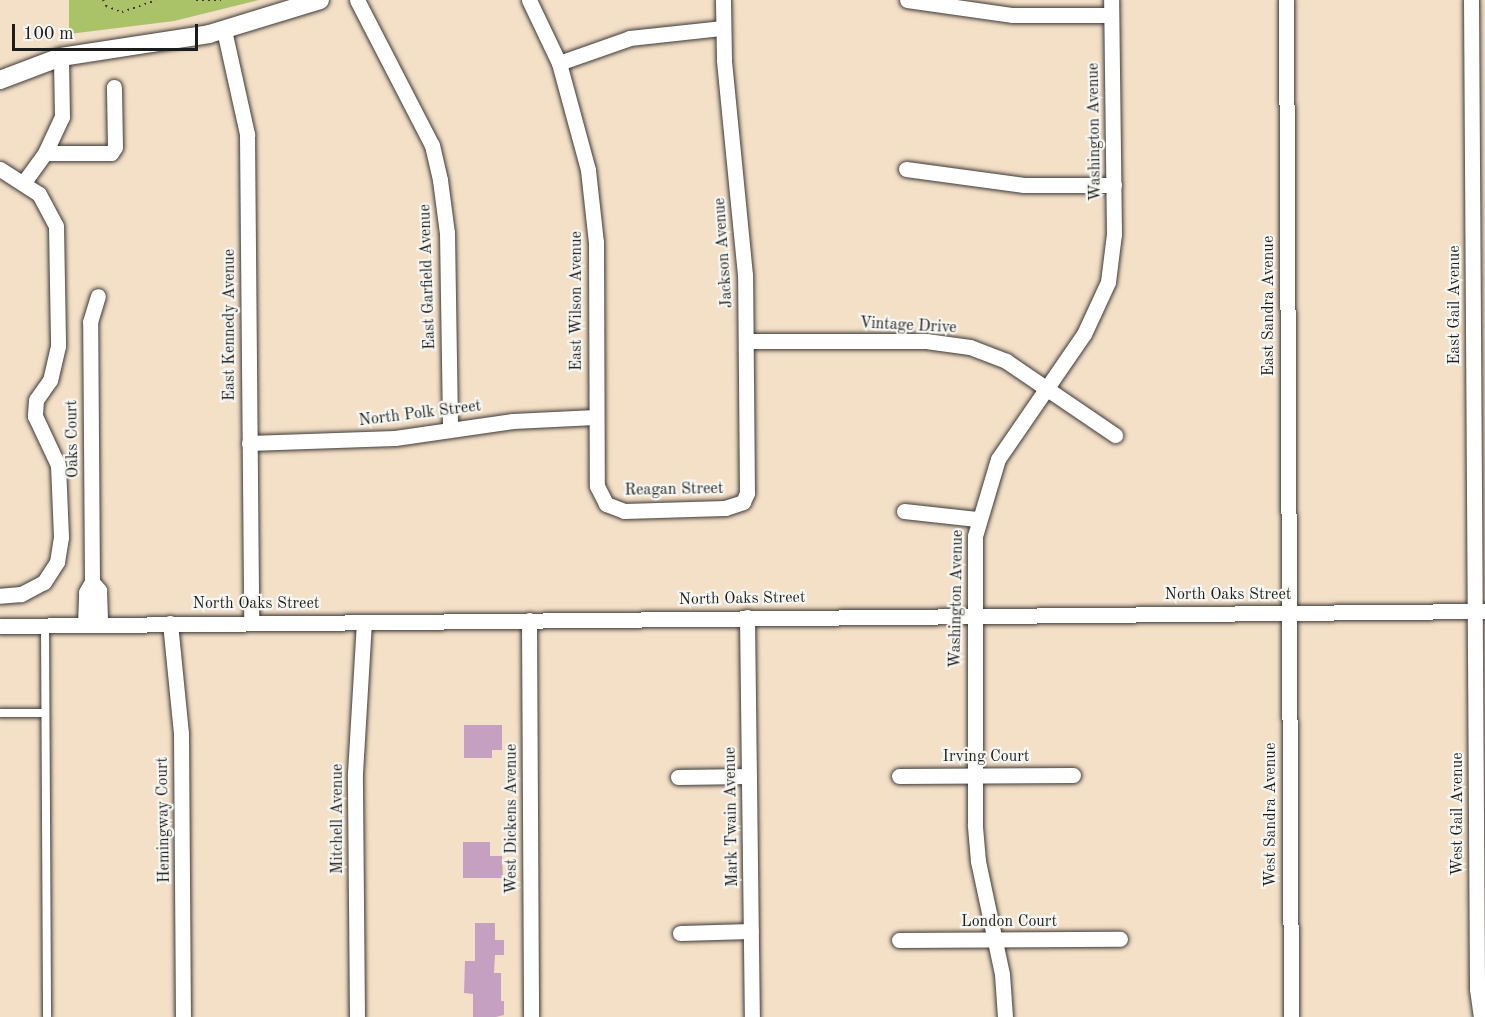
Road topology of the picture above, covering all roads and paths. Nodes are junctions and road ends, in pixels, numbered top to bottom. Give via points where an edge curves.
1 (103, 0) edge
2 (156, 0) edge
3 (196, 0) edge
4 (225, 0) edge
5 (320, 0) edge
6 (357, 0) edge
7 (529, 0) edge
8 (723, 0) edge
9 (907, 0) edge
10 (1286, 0) edge
11 (1471, 0) edge
12 (1111, 8) edge
13 (722, 28) junction
14 (224, 30) junction
15 (61, 57) junction
16 (559, 63) junction
17 (0, 80) edge
18 (114, 87) dead end
19 (45, 153) junction
20 (0, 169) edge
21 (906, 169) dead end
22 (24, 182) junction
23 (1114, 185) junction
24 (98, 296) dead end
25 (747, 341) junction
26 (1046, 387) junction
27 (595, 417) junction
28 (450, 429) junction
29 (1115, 435) dead end
30 (249, 443) junction
31 (743, 502) joint
32 (606, 504) joint
33 (904, 511) dead end
34 (977, 519) junction
35 (0, 596) edge
36 (1480, 611) edge
37 (1288, 612) junction
38 (974, 615) junction
39 (747, 617) junction
40 (530, 620) junction
41 (251, 622) junction
42 (364, 622) junction
43 (170, 623) junction
44 (45, 625) junction
45 (93, 625) junction
46 (0, 626) edge
47 (0, 713) edge
48 (45, 713) junction
49 (974, 775) junction
50 (1073, 775) dead end
51 (749, 776) junction
52 (898, 776) dead end
53 (678, 777) dead end
54 (752, 932) junction
55 (680, 933) dead end
56 (1120, 939) dead end
57 (898, 940) dead end
58 (996, 941) junction
59 (47, 1017) edge
60 (183, 1017) edge
61 (357, 1017) edge
62 (531, 1017) edge
63 (752, 1017) edge
64 (1005, 1017) edge
65 (1291, 1017) edge
66 (1481, 1017) edge

1 - 2 path via 106,6 122,12
3 - 4 path
5 - 14 street
6 - 28 street, East Garfield Avenue via 432,145 440,180 447,233
7 - 16 street, East Wilson Avenue
8 - 13 street, Jackson Avenue
9 - 12 street via 1012,15
10 - 37 street, East Sandra Avenue
11 - 36 street, East Gail Avenue
12 - 23 street, Washington Avenue
13 - 16 street via 630,38
13 - 25 street, Jackson Avenue via 745,275
14 - 15 street
14 - 30 street, East Kennedy Avenue via 247,134
15 - 17 street
15 - 19 street via 62,117
16 - 27 street, East Wilson Avenue via 579,130 593,206 598,290
18 - 19 street via 115,147 111,153
19 - 22 street
20 - 22 street
21 - 23 street via 1024,185
22 - 35 street via 47,204 56,225 58,346 50,380 36,399 35,416 58,465 62,537 57,562 44,582 21,594
23 - 26 street, Washington Avenue via 1113,252 1108,282 1084,334
24 - 45 street, Oaks Court via 90,322 92,582 86,592
25 - 26 street, Vintage Drive via 949,344 1005,361
25 - 31 street, Jackson Avenue via 748,483
26 - 29 street, Vintage Drive
26 - 34 street, Washington Avenue via 998,459
27 - 28 street, North Polk Street via 544,418
27 - 32 street, East Wilson Avenue via 597,486
28 - 30 street, North Polk Street via 395,438
30 - 41 street, East Kennedy Avenue
31 - 32 street, Reagan Street via 725,508 624,511
33 - 34 street
34 - 38 street, Washington Avenue
36 - 37 street, North Oaks Street
36 - 66 street, West Gail Avenue via 1477,989
37 - 38 street, North Oaks Street
37 - 65 street, West Sandra Avenue
38 - 39 street, North Oaks Street
38 - 49 street, Washington Avenue
39 - 40 street, North Oaks Street
39 - 51 street, Mark Twain Avenue
40 - 42 street, North Oaks Street
40 - 62 street, West Dickens Avenue
41 - 42 street, North Oaks Street
41 - 43 street, North Oaks Street
42 - 61 street, Mitchell Avenue via 355,773
43 - 45 street, North Oaks Street
43 - 60 street, Hemingway Court via 181,734
44 - 45 street, North Oaks Street
44 - 46 street, North Oaks Street
44 - 48 lane
47 - 48 lane
48 - 59 lane
49 - 50 street, Irving Court
49 - 52 street, Irving Court
49 - 58 street, Washington Avenue via 978,861
51 - 53 street
51 - 54 street, Mark Twain Avenue
54 - 55 street
54 - 63 street, Mark Twain Avenue
56 - 58 street, London Court
57 - 58 street, London Court
58 - 64 street, Washington Avenue

